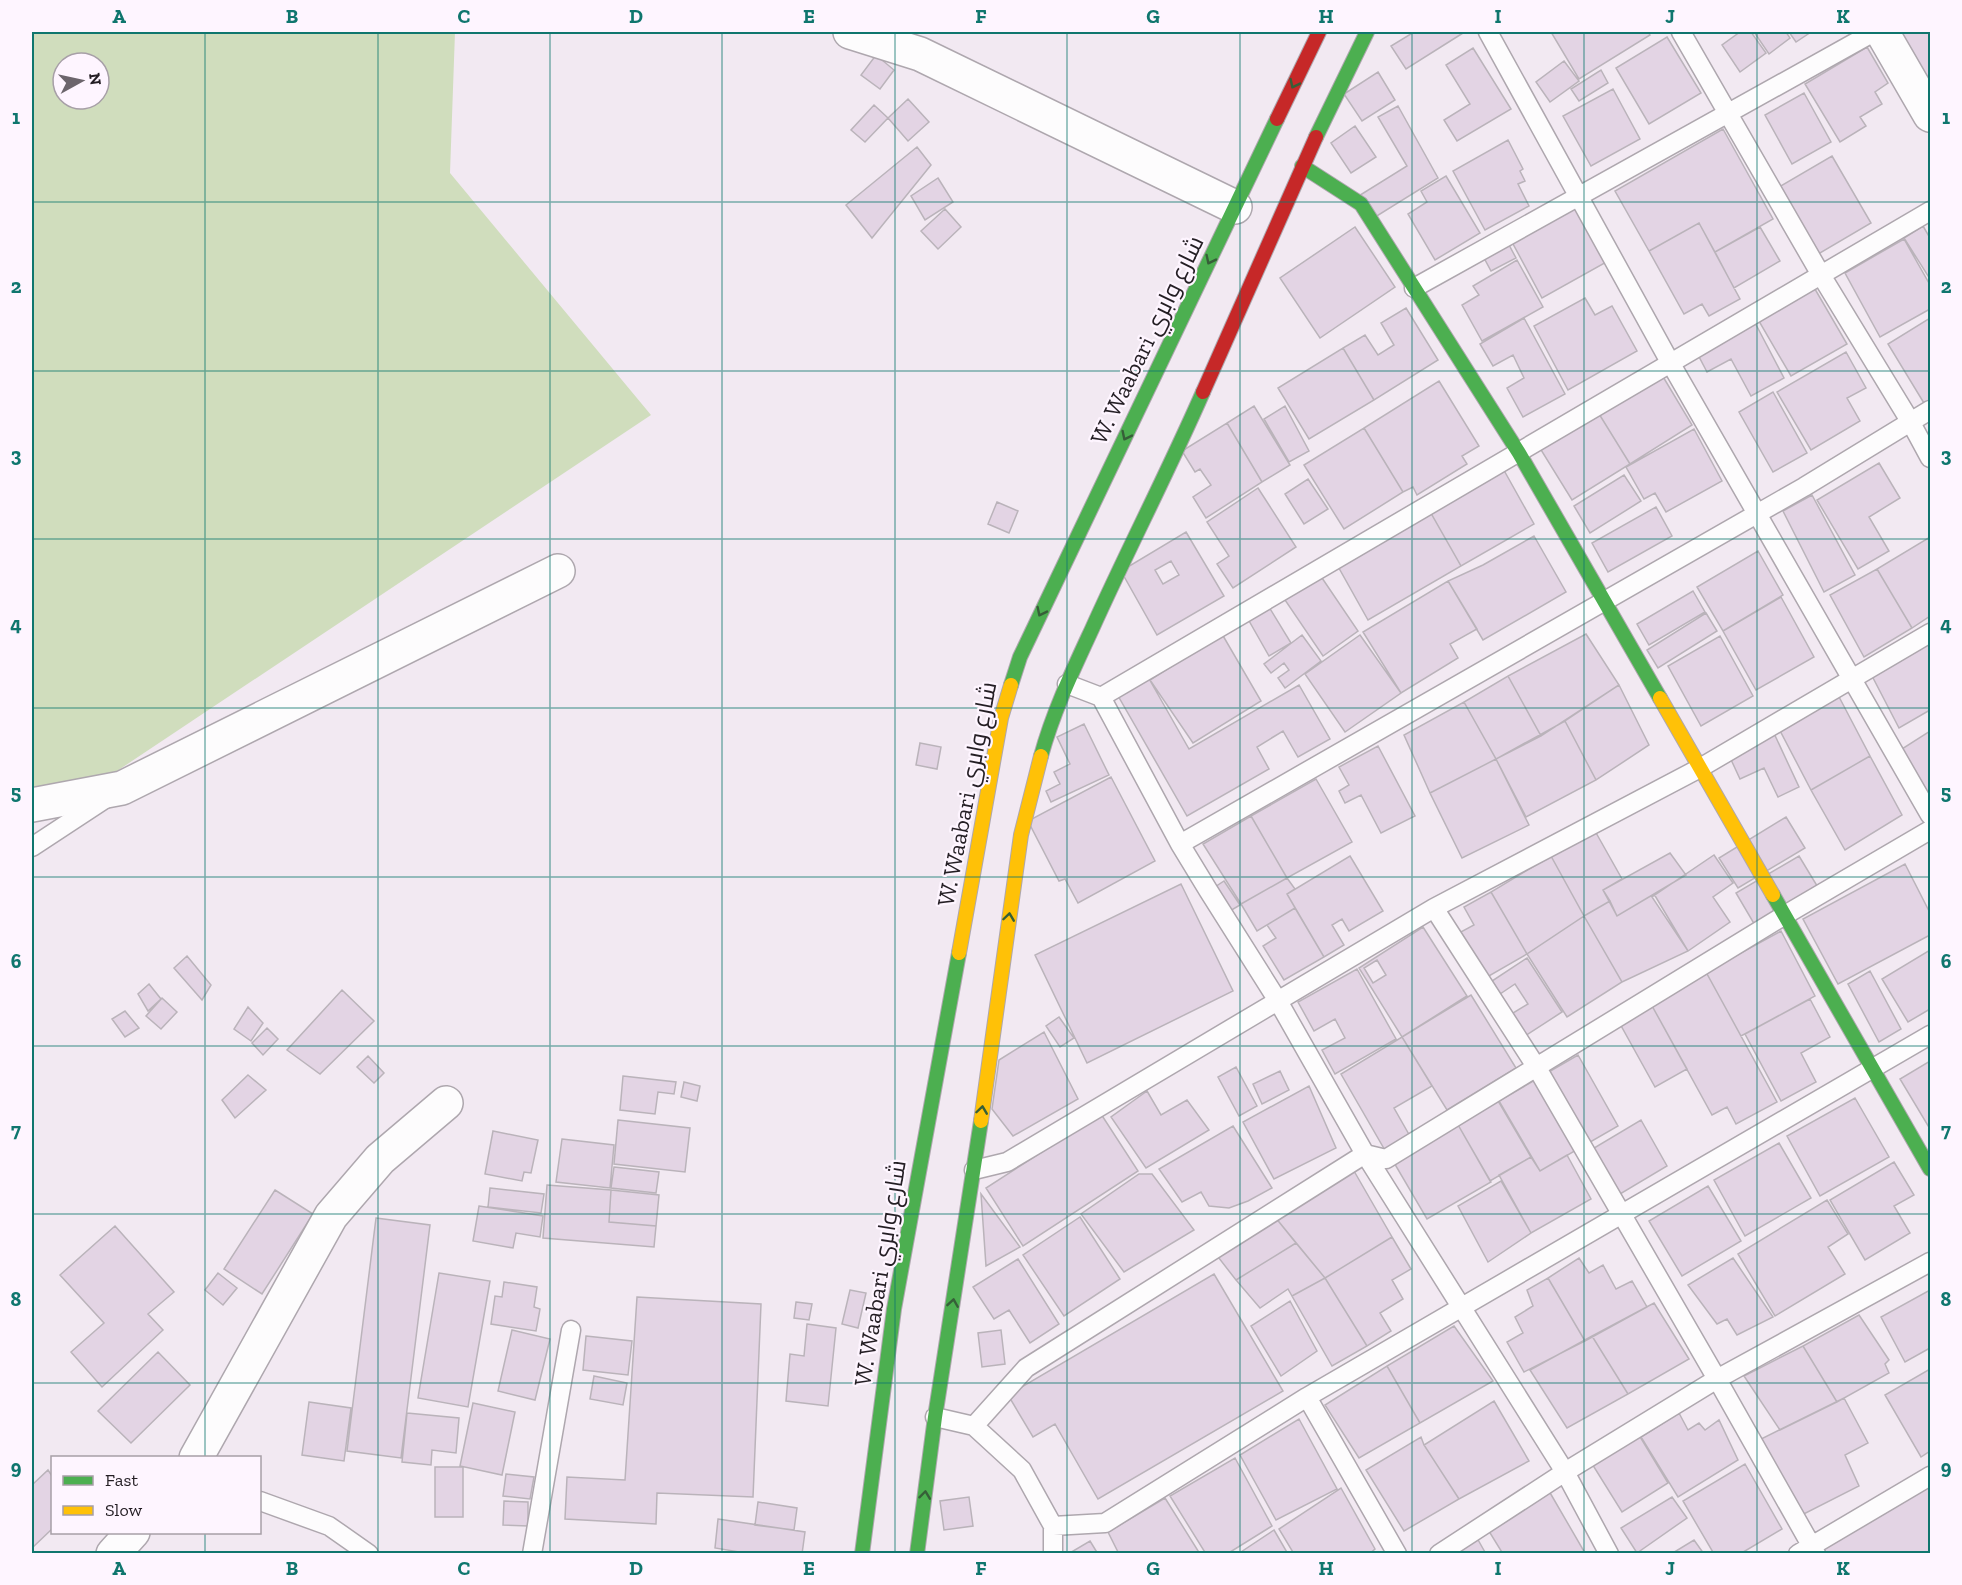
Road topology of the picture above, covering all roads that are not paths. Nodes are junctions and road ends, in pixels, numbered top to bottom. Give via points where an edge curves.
1 (850, 32) edge
2 (1319, 32) edge
3 (1367, 32) edge
4 (1488, 32) edge
5 (1681, 32) edge
6 (1874, 32) edge
7 (1882, 32) edge
8 (1729, 113) junction
9 (1930, 116) edge
10 (1302, 166) junction
11 (1578, 197) junction
12 (1235, 207) junction
13 (1930, 211) edge
14 (1821, 275) junction
15 (1414, 288) junction
16 (1671, 364) junction
17 (1930, 410) edge
18 (1911, 421) junction
19 (1519, 453) junction
20 (1930, 458) edge
21 (1758, 513) junction
22 (558, 571) dead end
23 (1605, 602) junction
24 (1930, 633) edge
25 (1853, 679) junction
26 (1067, 684) junction
27 (1101, 697) junction
28 (1700, 768) junction
29 (122, 788) junction
30 (32, 805) edge
31 (1930, 815) edge
32 (1930, 830) edge
33 (1180, 844) junction
34 (32, 847) edge
35 (1434, 908) junction
36 (1785, 915) junction
37 (1278, 1001) junction
38 (1930, 1035) edge
39 (1537, 1068) junction
40 (1873, 1069) junction
41 (446, 1103) dead end
42 (1365, 1154) junction
43 (1930, 1169) edge
44 (974, 1170) junction
45 (1621, 1215) junction
46 (1930, 1262) edge
47 (1461, 1308) junction
48 (571, 1330) dead end
49 (1718, 1379) junction
50 (1307, 1396) junction
51 (935, 1417) junction
52 (974, 1426) junction
53 (197, 1456) edge
54 (1566, 1472) junction
55 (1930, 1476) edge
56 (261, 1501) edge
57 (1053, 1526) junction
58 (132, 1534) edge
59 (1809, 1551) edge
60 (113, 1554) edge
61 (369, 1554) edge
62 (532, 1554) edge
63 (862, 1554) edge
64 (917, 1554) edge
65 (1053, 1554) edge
66 (1397, 1554) edge
67 (1439, 1554) edge
68 (1609, 1554) edge

1 - 12 street via 920,54
2 -> 12 main road, W. Waabari شارع وابري
3 - 10 main road
4 - 11 lane
5 - 8 lane
6 - 8 lane
7 - 9 street
8 - 11 lane
8 - 14 lane
10 - 15 main road via 1361,204
10 - 26 main road via 1174,458
11 - 15 lane
11 - 16 lane
12 -> 63 main road, W. Waabari شارع وابري via 1020,657 1001,718 894,1309
13 - 14 lane
14 - 16 lane
14 - 18 lane
15 - 19 main road
16 - 19 lane
16 - 21 lane
17 - 18 lane
18 - 20 lane
18 - 21 lane
19 - 23 main road
19 - 27 lane
21 - 23 lane
21 - 25 lane
22 - 29 street
23 - 28 main road
23 - 33 lane
24 - 25 lane
25 - 28 lane
25 - 31 lane
26 - 27 lane
44 -> 26 main road via 1021,835 1047,734
27 - 33 lane
28 - 35 lane
28 - 36 main road
29 - 30 street
29 - 34 lane
32 - 36 lane
33 - 37 lane
35 - 37 lane
35 - 39 lane
36 - 39 lane
36 - 40 main road
37 - 42 lane
37 - 44 lane via 1007,1162
38 - 40 lane
39 - 42 lane via 1386,1159
39 - 45 lane
40 - 43 main road
40 - 45 lane
41 - 53 street via 380,1159 331,1216
42 - 47 lane
42 - 52 lane via 1026,1368
51 -> 44 main road
45 - 47 lane
45 - 49 lane
46 - 49 lane
47 - 50 lane
47 - 54 lane
48 - 62 lane
49 - 54 lane
49 - 59 lane
50 - 57 lane via 1105,1523
50 - 66 lane
51 - 52 lane
64 -> 51 main road
52 - 57 lane via 1022,1470
54 - 67 lane
54 - 68 lane
55 - 59 lane
56 - 61 lane via 329,1526
57 - 65 lane
58 - 60 street

